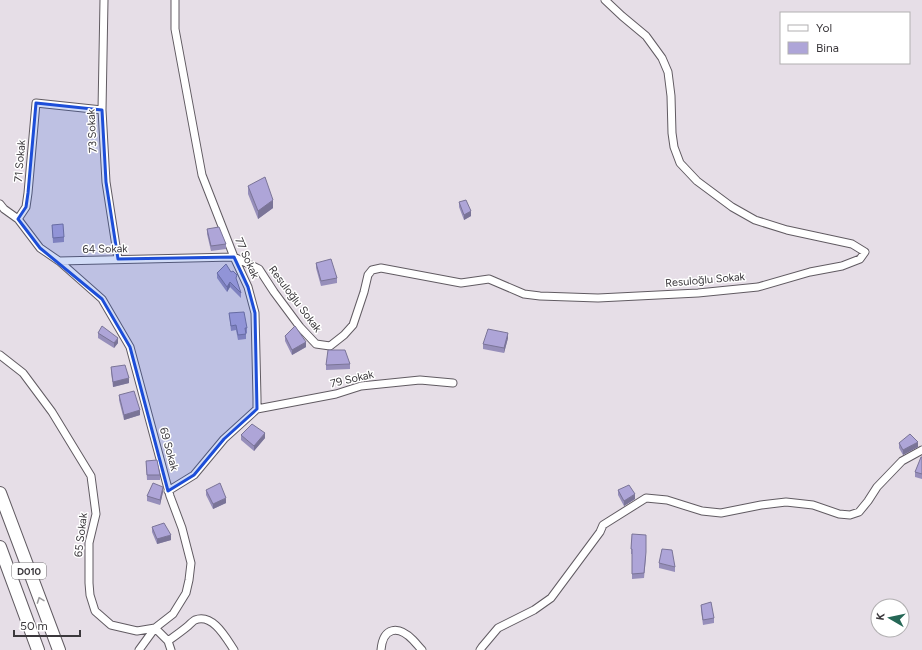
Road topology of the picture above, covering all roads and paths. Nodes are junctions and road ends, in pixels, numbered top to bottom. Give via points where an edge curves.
1 (104, 0) edge
2 (175, 0) edge
3 (605, 0) edge
4 (102, 110) junction
5 (0, 204) edge
6 (18, 219) junction
7 (234, 257) junction
8 (118, 259) junction
9 (59, 261) junction
10 (0, 355) edge
11 (453, 384) dead end
12 (257, 410) junction
13 (922, 450) edge
14 (168, 491) junction
15 (0, 493) edge
16 (0, 547) edge
17 (155, 628) junction
18 (168, 641) junction
19 (38, 650) edge
20 (59, 650) edge
21 (139, 650) edge
22 (172, 650) edge
23 (234, 650) edge
24 (381, 650) edge
25 (422, 650) edge
26 (480, 650) edge

1 - 4 street, 73 Sokak
2 - 7 street, 77 Sokak via 175,29 202,175
3 - 7 street, Resuloğlu Sokak via 646,36 662,58 668,72 674,147 680,163 697,181 755,220 787,230 852,244 865,252 860,259 758,287 598,298 524,294 489,279 461,283 381,268 372,270 368,275 353,326 330,346 316,344 300,327 259,269
4 - 6 street, 71 Sokak via 36,103 26,207
4 - 8 street, 73 Sokak via 106,182
5 - 6 street
6 - 9 street via 40,248
7 - 8 street, 64 Sokak
7 - 12 street, 77 Sokak via 248,287 254,314
8 - 9 street, 64 Sokak
9 - 14 street, 69 Sokak via 102,299 130,347
10 - 17 street, 65 Sokak via 22,373 52,412 91,476 96,514 89,543 89,583 95,611 111,625 137,631
11 - 12 street, 79 Sokak via 420,380 362,386 336,394
12 - 14 street via 224,439 194,475
13 - 26 street via 902,461 876,487 859,512 850,515 813,505 786,502 721,513 702,511 667,500 646,498 603,524 600,532 551,598 534,610 498,628
14 - 17 street, 69 Sokak via 182,528 191,563 190,580 186,593 173,614
20 -> 15 highway, D010
16 - 19 highway, D010
17 - 18 street
17 - 21 street, 69 Sokak
18 - 22 street
18 - 23 street via 195,620 204,619 224,634
24 - 25 street via 385,635 394,630 402,632

